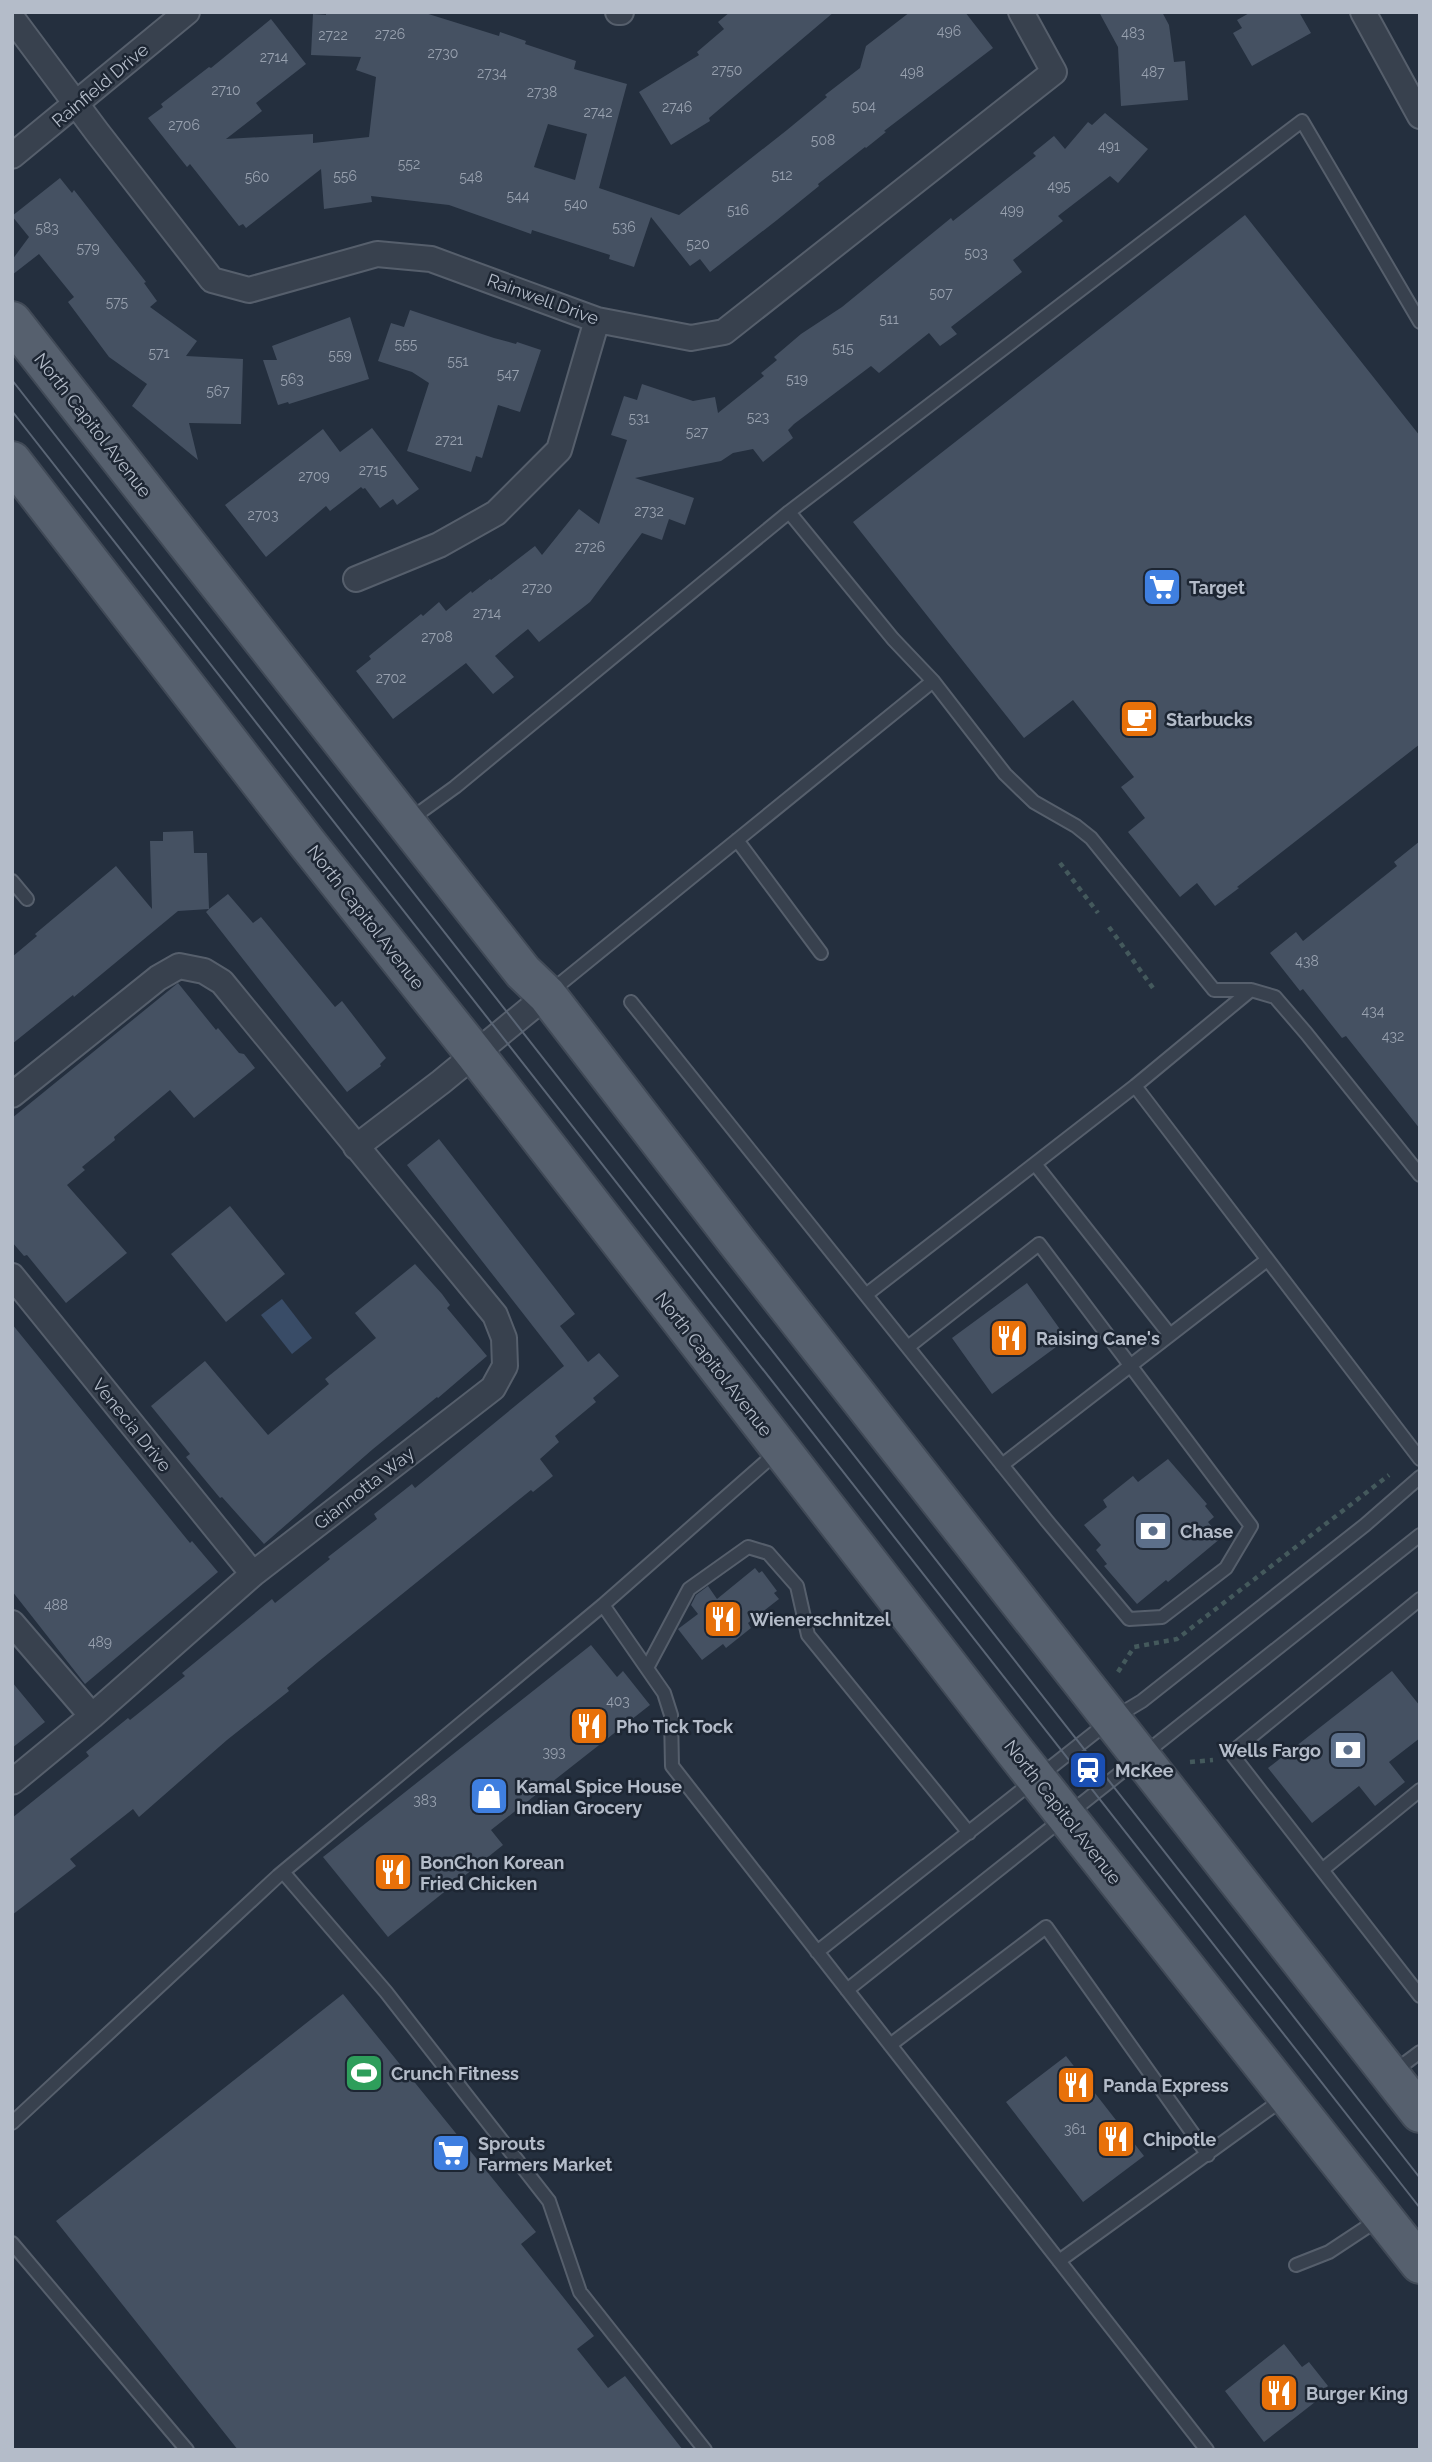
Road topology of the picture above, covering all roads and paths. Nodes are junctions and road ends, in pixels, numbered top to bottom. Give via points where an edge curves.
1 (187, 12) edge
2 (1021, 12) edge
3 (1363, 12) edge
4 (12, 18) edge
5 (76, 105) junction
6 (1420, 116) edge
7 (12, 156) edge
8 (597, 320) junction
9 (12, 321) edge
10 (1420, 322) edge
11 (12, 461) edge
12 (789, 512) junction
13 (356, 579) dead end
14 (933, 681) junction
15 (405, 823) junction
16 (737, 840) junction
17 (1059, 863) dead end
18 (12, 881) edge
19 (27, 900) dead end
20 (1098, 913) dead end
21 (1109, 927) dead end
22 (821, 953) dead end
23 (1153, 988) dead end
24 (1251, 990) junction
25 (547, 995) junction
26 (631, 1002) dead end
27 (475, 1054) junction
28 (1135, 1086) junction
29 (12, 1094) edge
30 (356, 1147) junction
31 (1035, 1164) junction
32 (1420, 1175) edge
33 (1267, 1260) junction
34 (12, 1276) edge
35 (867, 1294) junction
36 (1170, 1335) junction
37 (908, 1347) junction
38 (1129, 1366) junction
39 (780, 1450) junction
40 (1420, 1459) edge
41 (1002, 1465) junction
42 (1392, 1472) dead end
43 (1420, 1477) edge
44 (1420, 1535) edge
45 (253, 1574) junction
46 (603, 1605) junction
47 (1418, 1605) edge
48 (12, 1623) edge
49 (647, 1668) junction
50 (1118, 1672) dead end
51 (92, 1716) junction
52 (1112, 1720) junction
53 (1142, 1756) junction
54 (1215, 1760) dead end
55 (1190, 1762) dead end
56 (1037, 1779) junction
57 (12, 1782) edge
58 (1420, 1790) edge
59 (1066, 1816) junction
60 (969, 1833) junction
61 (1322, 1870) junction
62 (284, 1872) junction
63 (817, 1952) junction
64 (847, 1990) junction
65 (1420, 1996) edge
66 (890, 2045) junction
67 (1405, 2063) edge
68 (1286, 2097) junction
69 (1420, 2113) edge
70 (12, 2123) edge
71 (1208, 2155) junction
72 (1382, 2217) junction
73 (12, 2244) edge
74 (1059, 2261) junction
75 (1420, 2264) edge
76 (1296, 2265) dead end
77 (187, 2450) edge
78 (705, 2450) edge
79 (1208, 2450) edge

1 - 5 street, Rainfield Drive
2 - 8 street, Rainwell Drive via 1054,72 724,332 691,338
3 - 6 street
4 - 5 street, Rainwell Drive
5 - 7 street, Rainfield Drive
5 - 8 street, Rainwell Drive via 212,280 249,290 377,254 431,259
8 - 13 street via 559,450 496,513 439,545
9 - 15 main road, North Capitol Avenue
10 - 12 lane via 1302,121
11 - 27 main road, North Capitol Avenue
12 - 14 lane
12 - 15 lane
14 - 16 lane
14 - 24 lane via 1005,774 1034,802 1091,838 1214,990
15 - 25 main road, North Capitol Avenue via 523,972
16 - 22 lane
16 - 25 lane
17 - 20 path
18 - 19 lane
21 - 23 path
24 - 28 lane
24 - 32 lane via 1275,997
25 - 27 street
25 - 52 main road, North Capitol Avenue
26 - 35 lane
27 - 30 street
27 - 39 main road, North Capitol Avenue
28 - 31 lane
28 - 33 lane
29 - 30 street, Giannotta Way via 179,966 204,971 222,982
30 - 45 street, Giannotta Way via 495,1315 504,1338 505,1366 493,1388
31 - 35 lane
31 - 36 lane
33 - 36 lane
33 - 40 lane
34 - 45 street, Venecia Drive
35 - 37 lane
36 - 38 lane
37 - 38 lane via 1039,1244
37 - 41 lane
38 - 41 lane
38 - 41 lane via 1251,1527 1226,1569 1162,1617 1129,1619
39 - 46 lane
39 - 56 main road, North Capitol Avenue
42 - 50 path via 1177,1639 1134,1647
43 - 52 lane via 1365,1525
44 - 53 lane
45 - 51 street, Giannotta Way
46 - 49 lane
46 - 62 lane
47 - 61 lane via 1231,1753
48 - 51 street
49 - 60 lane via 689,1589 748,1547 768,1553 797,1586 808,1635
49 - 63 lane via 664,1693 671,1715 672,1766
51 - 57 street, Giannotta Way
52 - 53 main road, North Capitol Avenue
52 - 56 lane
53 - 59 lane
53 - 67 main road, North Capitol Avenue
54 - 55 path
56 - 59 main road, North Capitol Avenue
56 - 60 lane
58 - 61 lane
59 - 64 lane
59 - 68 main road, North Capitol Avenue
60 - 63 lane
61 - 65 lane
62 - 70 lane
62 - 78 lane via 386,1992 549,2201 580,2291
63 - 64 lane
64 - 66 lane
66 - 71 lane via 1046,1927
66 - 74 lane
67 - 69 main road, North Capitol Avenue
68 - 71 lane
68 - 72 main road, North Capitol Avenue
71 - 74 lane
72 - 75 main road, North Capitol Avenue
72 - 76 lane via 1329,2252
73 - 77 lane
74 - 79 lane

